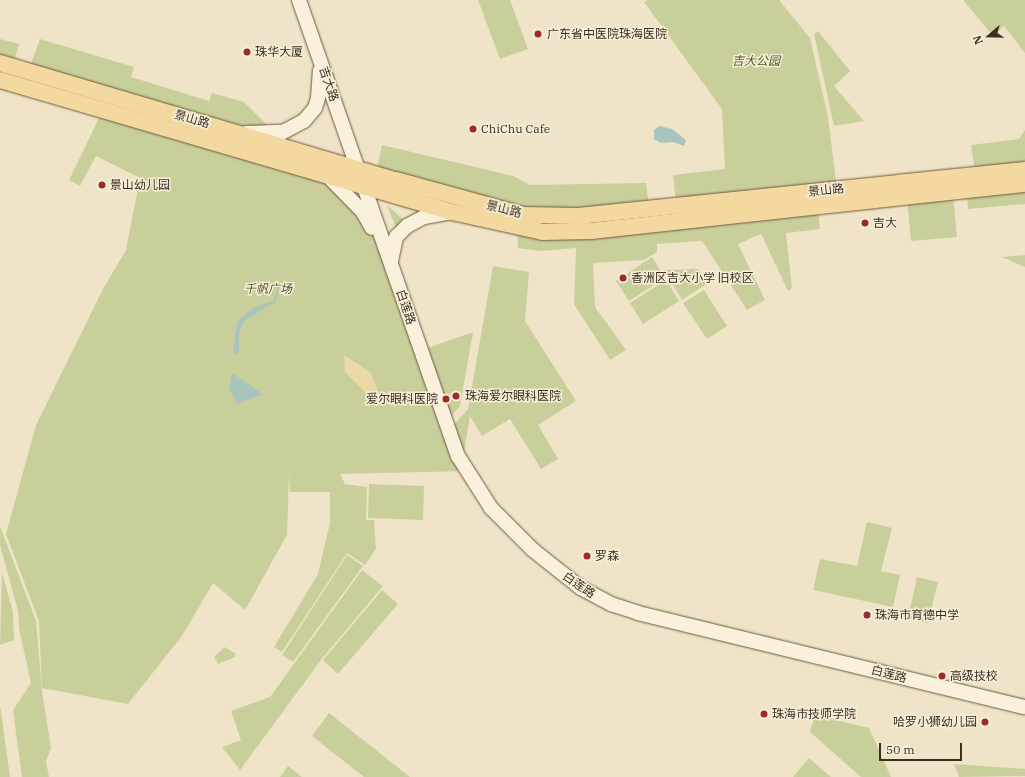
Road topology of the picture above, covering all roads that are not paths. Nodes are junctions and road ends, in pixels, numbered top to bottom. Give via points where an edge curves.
1 (299, 0) edge
2 (318, 55) junction
3 (0, 63) edge
4 (0, 80) edge
5 (238, 133) junction
6 (358, 169) junction
7 (1025, 170) edge
8 (328, 176) junction
9 (1025, 184) edge
10 (365, 186) junction
11 (452, 212) junction
12 (391, 262) junction
13 (1025, 707) edge

1 - 2 main road, 吉大路
2 - 5 main road via 320,88 311,114 294,128 283,132
2 - 6 main road, 吉大路
3 - 5 main road, 景山路
4 - 8 main road, 景山路
5 - 6 main road, 景山路
6 - 7 main road, 景山路 via 524,215 578,216
6 - 10 main road, 吉大路
8 - 10 main road, 景山路
8 - 12 main road via 363,212
9 - 11 main road, 景山路 via 591,231 543,232
10 - 11 main road, 景山路
10 - 12 main road, 白莲路
11 - 12 main road via 424,217 407,226 396,237
12 - 13 main road, 白莲路 via 458,456 491,508 532,550 581,588 611,604 638,614

